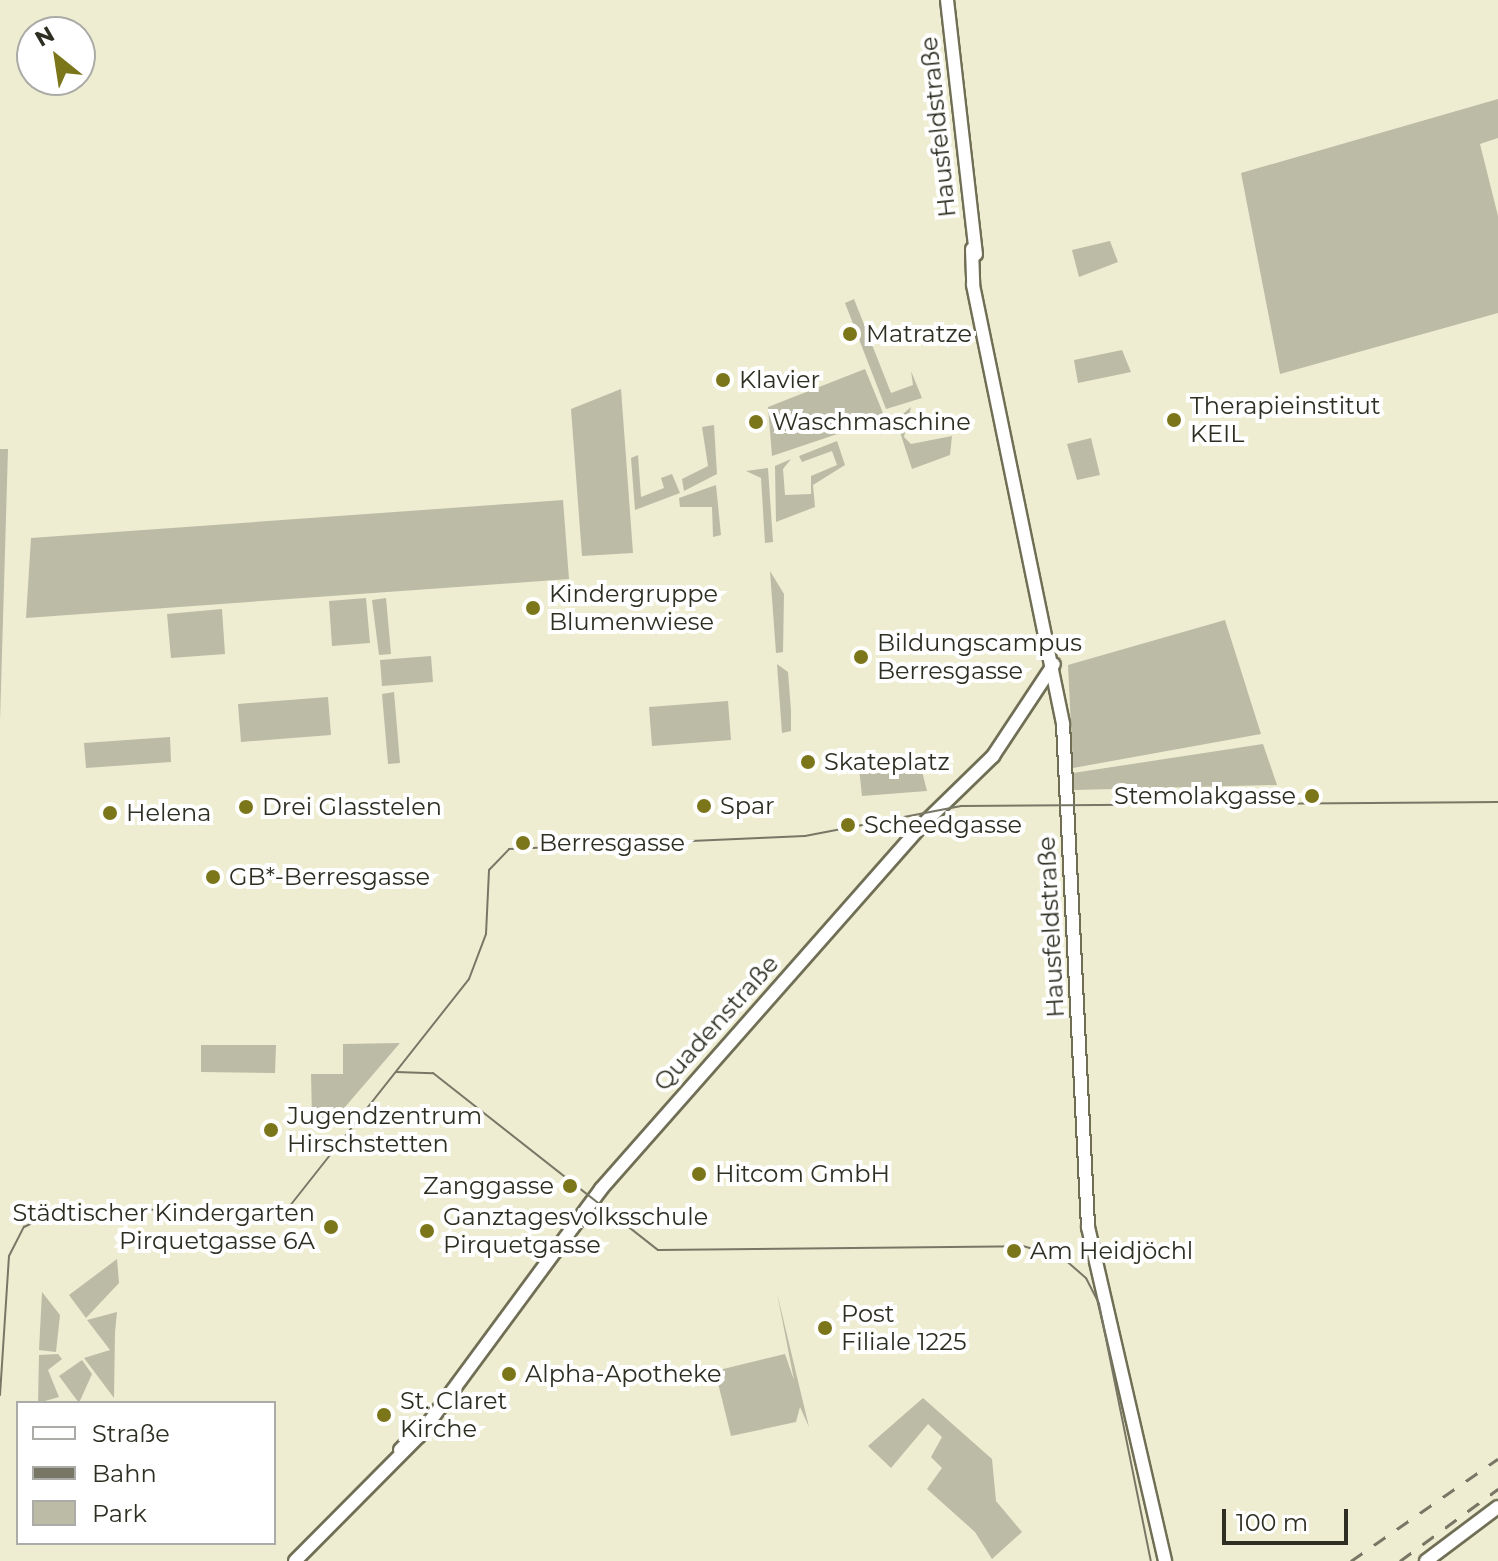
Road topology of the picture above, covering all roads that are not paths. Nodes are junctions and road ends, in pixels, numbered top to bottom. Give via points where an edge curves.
1 (947, 0) edge
2 (1054, 664) junction
3 (1498, 1507) edge
4 (295, 1561) edge
5 (1165, 1561) edge
6 (1426, 1561) edge

1 - 2 street, Hausfeldstraße via 976,290
2 - 4 street, Quadenstraße via 993,756 918,829 601,1189 424,1425
2 - 5 street, Hausfeldstraße via 1086,1210
3 - 6 street

